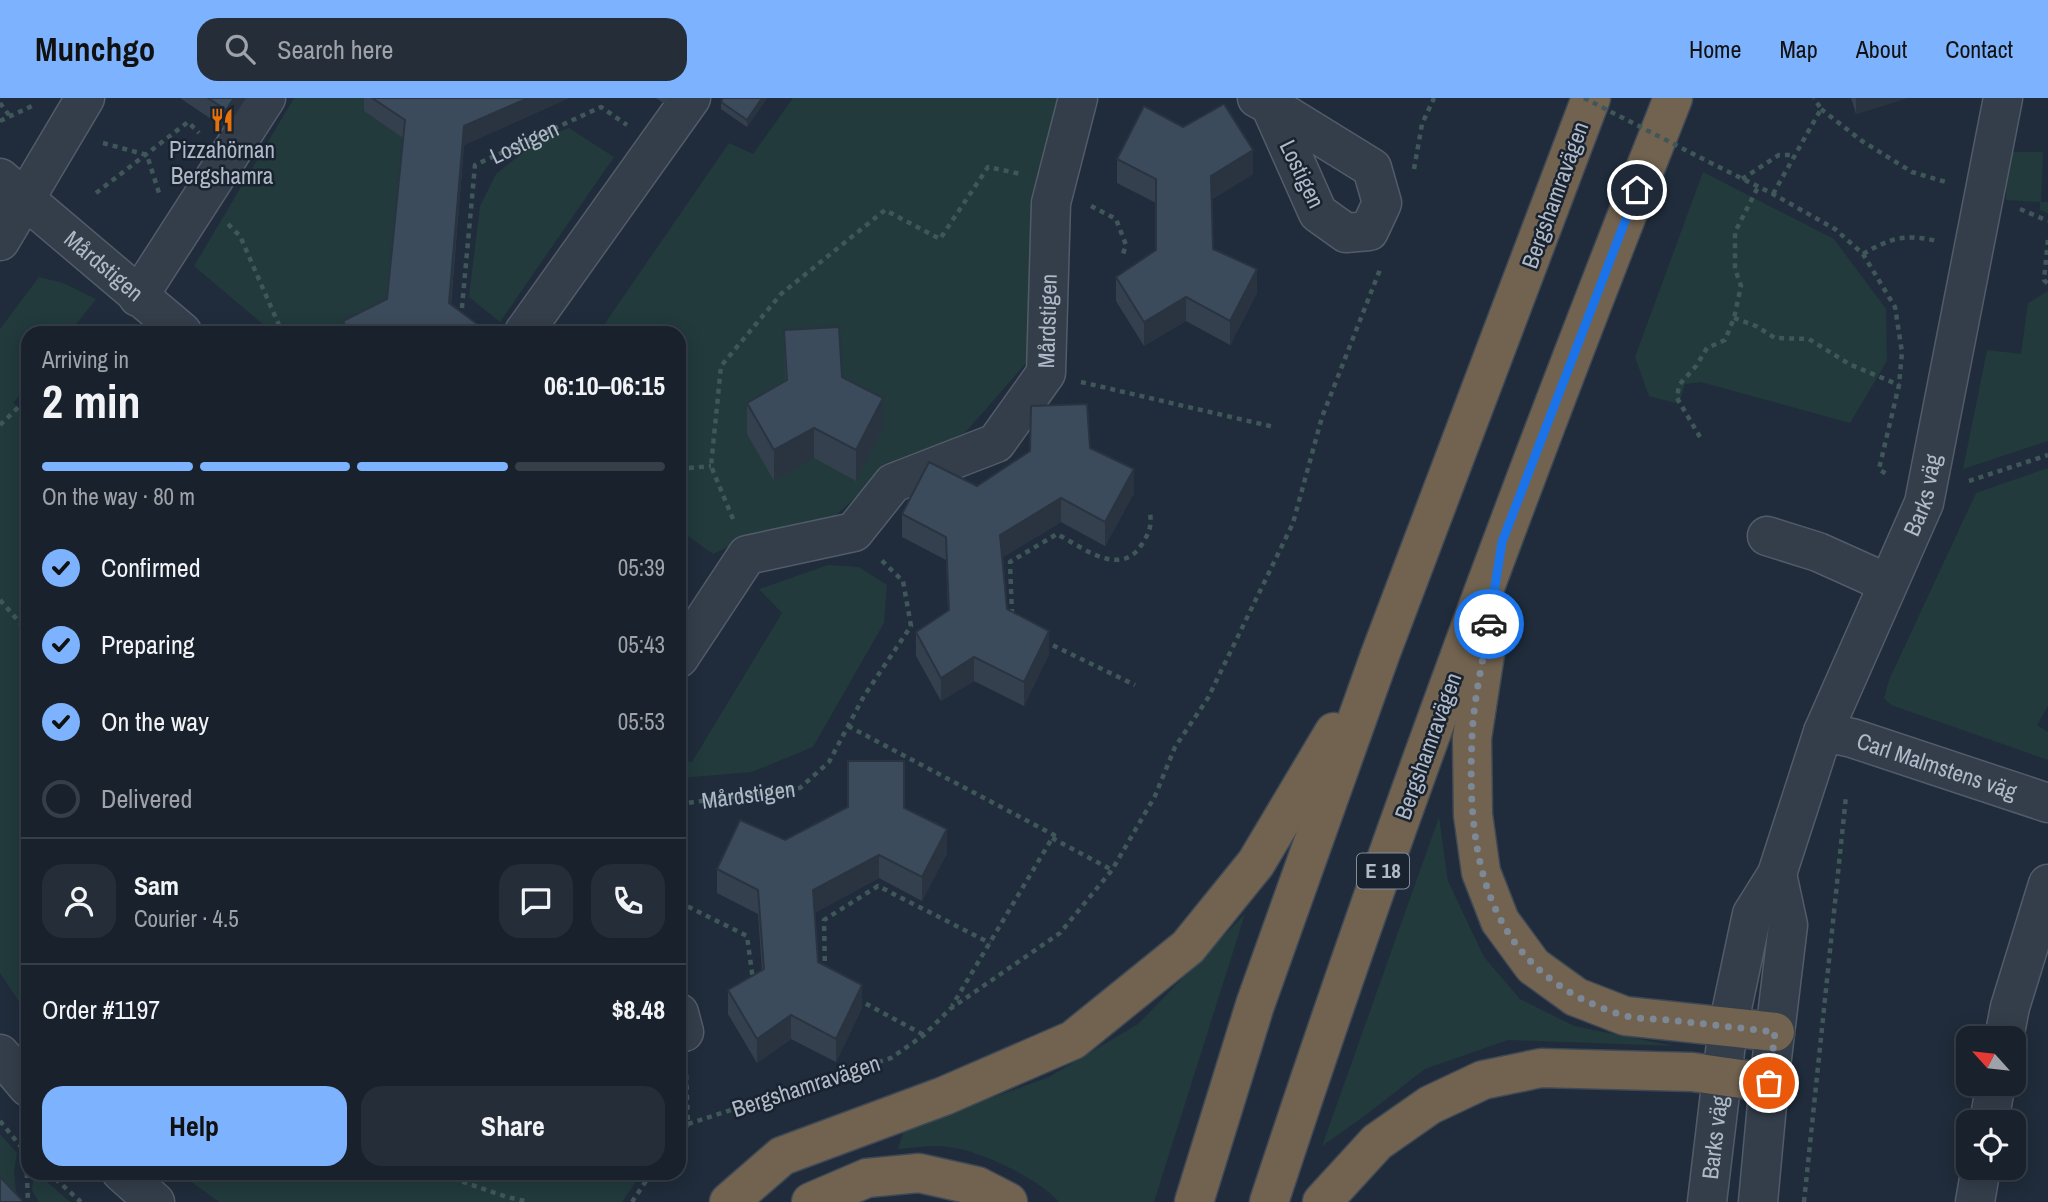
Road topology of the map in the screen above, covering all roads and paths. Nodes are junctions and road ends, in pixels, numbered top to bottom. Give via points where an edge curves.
1 (38, 98) edge
2 (85, 98) edge
3 (266, 98) edge
4 (691, 98) edge
5 (1078, 98) edge
6 (1434, 98) edge
7 (1584, 98) edge
8 (1591, 98) edge
9 (1673, 98) edge
10 (1814, 98) edge
11 (2003, 98) edge
12 (0, 103) edge
13 (1821, 109) junction
14 (9, 116) junction
15 (0, 121) edge
16 (97, 141) dead end
17 (208, 141) dead end
18 (656, 146) junction
19 (147, 155) junction
20 (1794, 155) junction
21 (1413, 171) dead end
22 (1742, 179) junction
23 (1058, 182) junction
24 (1758, 187) junction
25 (13, 189) edge
26 (1985, 192) junction
27 (96, 193) dead end
28 (1773, 194) junction
29 (202, 198) junction
30 (163, 204) dead end
31 (2048, 240) edge
32 (0, 241) edge
33 (1937, 241) dead end
34 (1863, 254) junction
35 (1122, 257) dead end
36 (1383, 262) dead end
37 (2048, 284) edge
38 (138, 297) junction
39 (1734, 318) junction
40 (471, 325) edge
41 (174, 326) edge
42 (279, 326) edge
43 (528, 326) edge
44 (1046, 373) junction
45 (1899, 385) junction
46 (21, 405) edge
47 (0, 425) edge
48 (1274, 427) dead end
49 (1700, 438) dead end
50 (2048, 455) edge
51 (711, 466) junction
52 (686, 468) edge
53 (1924, 503) junction
54 (1150, 513) dead end
55 (854, 532) junction
56 (1767, 536) dead end
57 (1502, 542) junction
58 (747, 555) junction
59 (1887, 583) junction
60 (0, 600) edge
61 (21, 624) edge
62 (1012, 626) edge
63 (1035, 637) edge
64 (686, 647) edge
65 (1380, 655) junction
66 (1135, 685) dead end
67 (848, 726) junction
68 (1838, 735) junction
69 (686, 803) edge
70 (2048, 803) edge
71 (1053, 837) junction
72 (1111, 870) junction
73 (1777, 874) junction
74 (2048, 884) edge
75 (686, 906) edge
76 (990, 943) junction
77 (826, 983) edge
78 (753, 985) edge
79 (850, 996) edge
80 (950, 1009) junction
81 (2006, 1026) edge
82 (1728, 1027) junction
83 (1775, 1032) junction
84 (924, 1035) junction
85 (0, 1054) edge
86 (1721, 1077) junction
87 (21, 1079) edge
88 (1769, 1083) junction
89 (686, 1095) edge
90 (0, 1121) edge
91 (688, 1124) junction
92 (686, 1127) edge
93 (21, 1147) edge
94 (28, 1180) edge
95 (57, 1180) edge
96 (130, 1180) edge
97 (459, 1180) edge
98 (647, 1180) edge
99 (1979, 1180) edge
100 (28, 1202) edge
101 (81, 1202) edge
102 (155, 1202) edge
103 (528, 1202) edge
104 (632, 1202) edge
105 (729, 1202) edge
106 (811, 1202) edge
107 (1008, 1202) edge
108 (1194, 1202) edge
109 (1269, 1202) edge
110 (1322, 1202) edge
111 (1707, 1202) edge
112 (1758, 1202) edge
113 (1804, 1202) edge
114 (1975, 1202) edge

1 - 14 path via 34,105
2 - 25 street
3 - 29 street
4 - 18 street
5 - 23 street, Mårdstigen
6 - 21 path via 1422,124
7 - 22 path, bridge
8 - 65 highway, Bergshamravägen
9 - 57 highway, Bergshamravägen / E 18
10 - 13 path
11 - 26 street, Barks väg
12 - 14 path
13 - 20 path
13 - 26 path via 1912,172
14 - 15 path
16 - 19 path
17 - 19 path via 188,122
18 - 40 path, Lostigen via 601,107 475,165 461,317
18 - 43 street
19 - 27 path
19 - 30 path
20 - 22 path via 1779,155
20 - 28 path
22 - 24 path
23 - 35 path via 1116,219 1126,245
23 - 44 street, Mårdstigen via 1051,203
23 - 51 path via 988,167 940,239 886,209 781,294 721,366
24 - 28 path
24 - 39 path via 1735,232 1735,269 1741,286
25 - 32 street
25 - 38 street, Mårdstigen
26 - 53 street, Barks väg
28 - 34 path via 1835,229
29 - 38 street
29 - 42 path via 240,236
31 - 37 path via 2044,280
33 - 34 path via 1913,236 1889,239
34 - 45 path via 1895,307 1902,352
36 - 72 path, Bergshamravägen via 1322,417 1293,523 1208,698 1175,747 1155,796
38 - 41 street, Mårdstigen
39 - 45 path via 1775,338 1809,339 1849,364
39 - 49 path via 1725,340 1707,348 1679,385 1677,398
44 - 48 path
44 - 55 street, Mårdstigen via 996,443 894,483
45 - 53 path via 1879,469
46 - 47 path
50 - 53 path via 1968,481 1948,513
51 - 52 path
51 - 58 path
53 - 59 street, Barks väg
54 - 62 path via 1149,533 1130,558 1106,559 1057,534 1010,562
55 - 58 street
55 - 67 path, Mårdstigen via 903,581 911,626
56 - 59 street via 1818,552
57 - 82 highway via 1472,738 1473,815 1481,872 1500,921 1533,966 1576,997 1625,1016
57 - 109 highway, Bergshamravägen / E 18 via 1326,1028
58 - 64 street
59 - 68 street, Barks väg
60 - 61 path
63 - 66 path
65 - 105 highway via 1256,863 1188,947 1073,1040 944,1096 782,1156
65 - 108 highway, Bergshamravägen via 1255,1005
67 - 69 path, Mårdstigen via 829,761 800,788
67 - 71 path
68 - 70 street, Carl Malmstens väg
68 - 73 street, Barks väg
68 - 113 path
71 - 72 path
71 - 76 path, Bergshamravägen
72 - 80 path, Bergshamravägen via 1060,933
73 - 82 street, Barks väg via 1752,914
73 - 83 street via 1788,925
74 - 81 street
75 - 78 path via 747,936
76 - 77 path via 878,886 824,920
76 - 80 path, Bergshamravägen
79 - 84 path
80 - 84 path, Bergshamravägen
82 - 83 highway
82 - 86 street, Barks väg
83 - 88 street
84 - 91 path, Bergshamravägen via 891,1058
85 - 87 street
86 - 88 highway
86 - 110 highway via 1692,1072 1541,1068 1483,1080 1430,1105 1377,1142
86 - 111 street, Barks väg
88 - 112 street
89 - 91 path
90 - 93 path
91 - 92 path
94 - 100 path
95 - 101 path
96 - 102 street
97 - 103 path
98 - 104 path
99 - 114 street
106 - 107 highway via 867,1178 919,1173 977,1186

